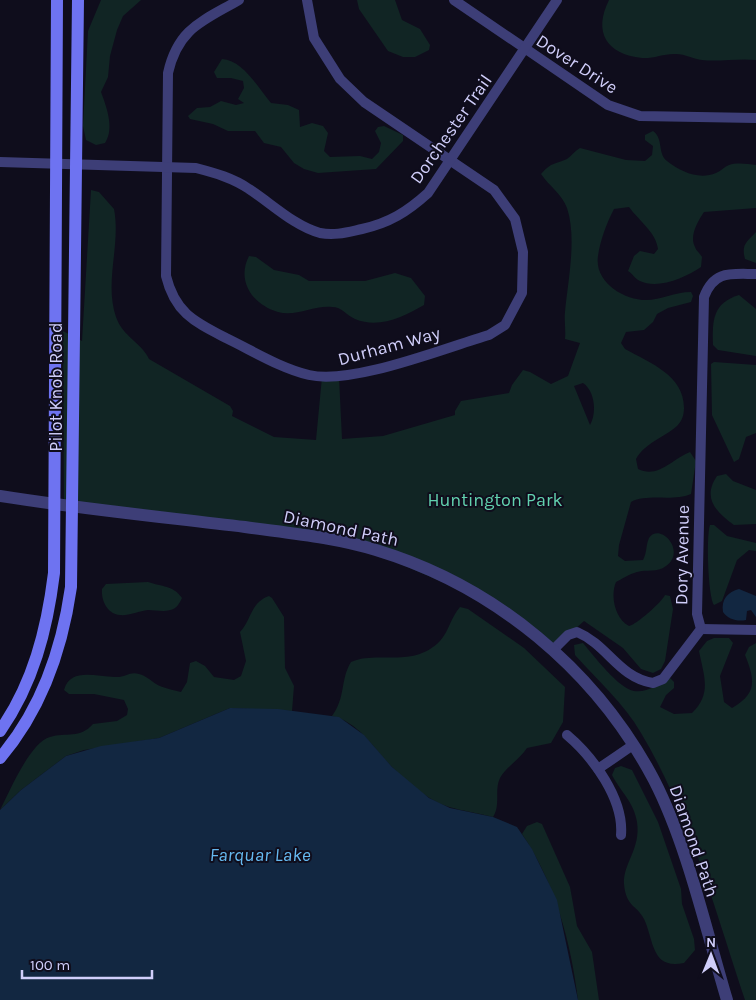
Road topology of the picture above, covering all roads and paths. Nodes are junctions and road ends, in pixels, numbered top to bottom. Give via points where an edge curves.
1 (57, 0) edge
2 (78, 0) edge
3 (239, 0) edge
4 (306, 0) edge
5 (454, 0) edge
6 (557, 0) edge
7 (525, 50) junction
8 (756, 118) edge
9 (451, 160) junction
10 (0, 162) edge
11 (56, 164) junction
12 (77, 164) junction
13 (167, 167) junction
14 (756, 274) edge
15 (0, 496) edge
16 (54, 505) junction
17 (73, 506) junction
18 (701, 629) junction
19 (756, 630) edge
20 (553, 650) junction
21 (0, 731) edge
22 (567, 735) dead end
23 (633, 745) junction
24 (0, 758) edge
25 (598, 769) junction
26 (621, 835) dead end
27 (727, 1000) edge

1 - 11 main road, Pilot Knob Road
2 - 12 main road, Pilot Knob Road
3 - 13 street, Durham Way via 196,25 181,39 172,54 168,73
4 - 9 street, Durham Way via 314,38 340,79 364,102
5 - 7 street, Dover Drive
6 - 7 street, Dorchester Trail
7 - 8 street, Dover Drive via 608,105 640,116
7 - 9 street, Dorchester Trail
9 - 13 street, Dorchester Trail via 428,194 407,212 381,225 338,234 304,227 224,175 196,168
9 - 13 street, Durham Way via 494,190 515,219 523,252 522,293 505,325 489,335 362,373 335,377 310,375 287,367 196,322 178,307 166,276
10 - 11 street, Dorchester Trail
11 - 12 street, Dorchester Trail
11 - 16 main road, Pilot Knob Road
12 - 13 street, Dorchester Trail
12 - 17 main road, Pilot Knob Road
14 - 18 street, Dory Avenue via 717,277 708,284 704,297 697,614
15 - 16 street, Diamond Path
16 - 17 street, Diamond Path
16 - 21 main road, Pilot Knob Road via 54,573 47,623 23,693
17 - 20 street, Diamond Path via 312,536 374,550 427,568 470,590 510,615
17 - 24 main road, Pilot Knob Road via 71,587 62,635 39,699
18 - 19 street
18 - 20 street, Dory Avenue via 663,679 653,683 633,677 589,637 577,632 568,635
20 - 23 street, Diamond Path via 592,689
22 - 25 street
23 - 25 street
23 - 27 street, Diamond Path via 654,781 676,832
25 - 26 street via 620,811

